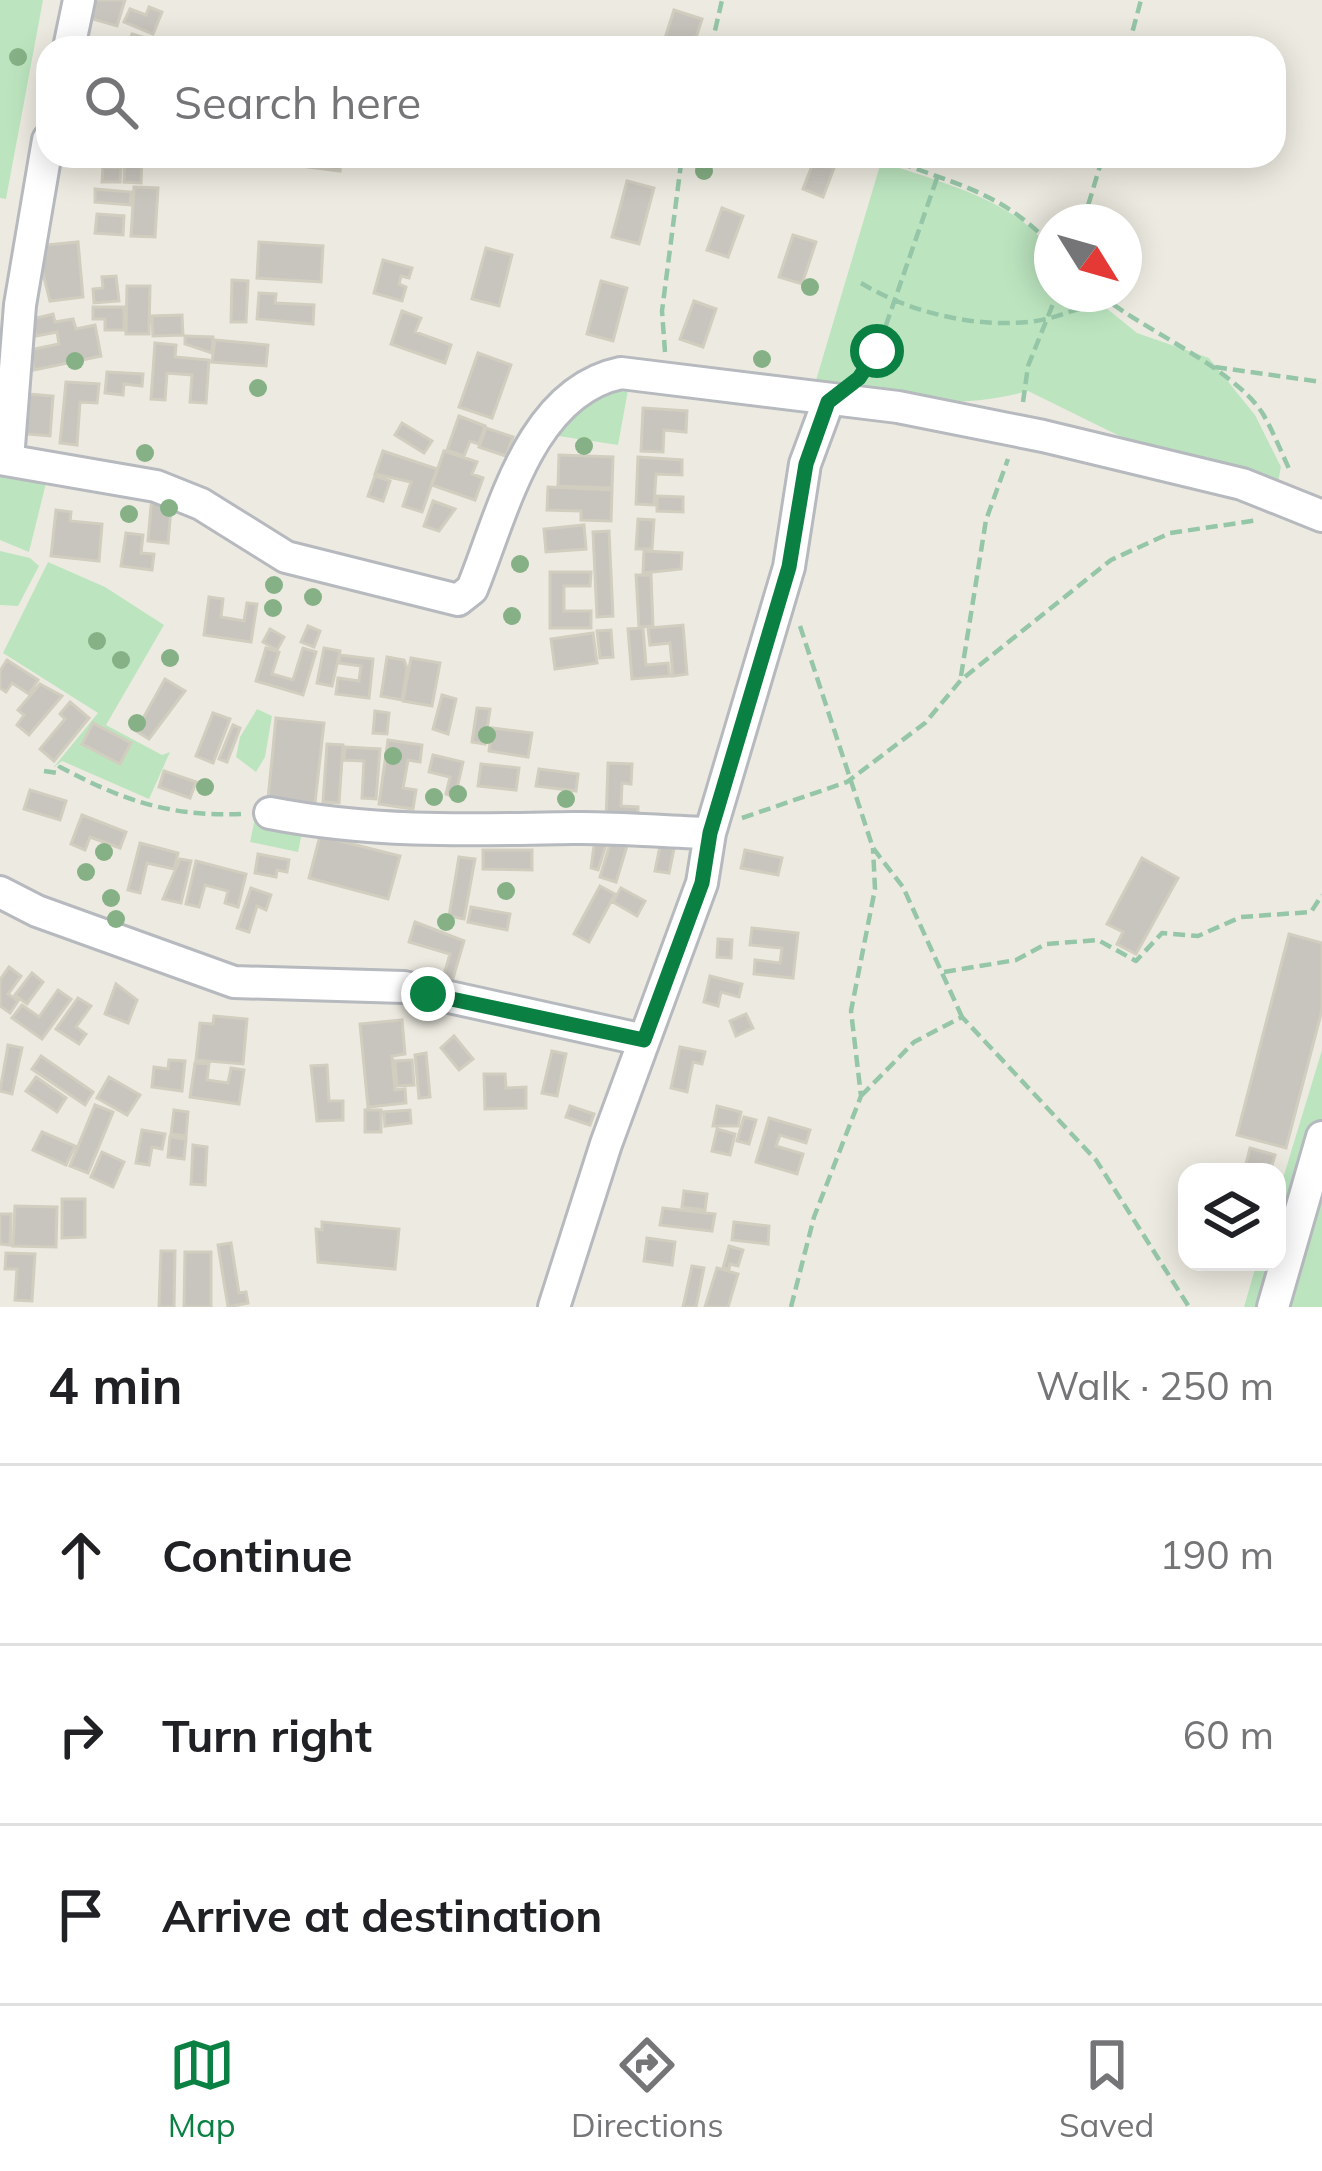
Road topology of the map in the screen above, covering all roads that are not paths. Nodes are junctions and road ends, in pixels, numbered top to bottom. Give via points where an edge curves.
1 (79, 0) edge
2 (72, 36) edge
3 (43, 168) edge
4 (828, 402) junction
5 (4, 459) edge
6 (1315, 512) edge
7 (270, 813) road end
8 (710, 833) junction
9 (0, 892) edge
10 (644, 1040) junction
11 (1322, 1138) edge
12 (554, 1307) edge
13 (1274, 1307) edge

1 - 2 street
3 - 5 street
4 - 5 street via 621,374 590,380 556,407 472,589 458,600 286,557 156,486
4 - 6 street via 898,407 1176,466
4 - 8 street
7 - 8 street via 424,833
8 - 10 street via 702,883
9 - 10 street via 235,982 404,987
10 - 12 street
11 - 13 street

